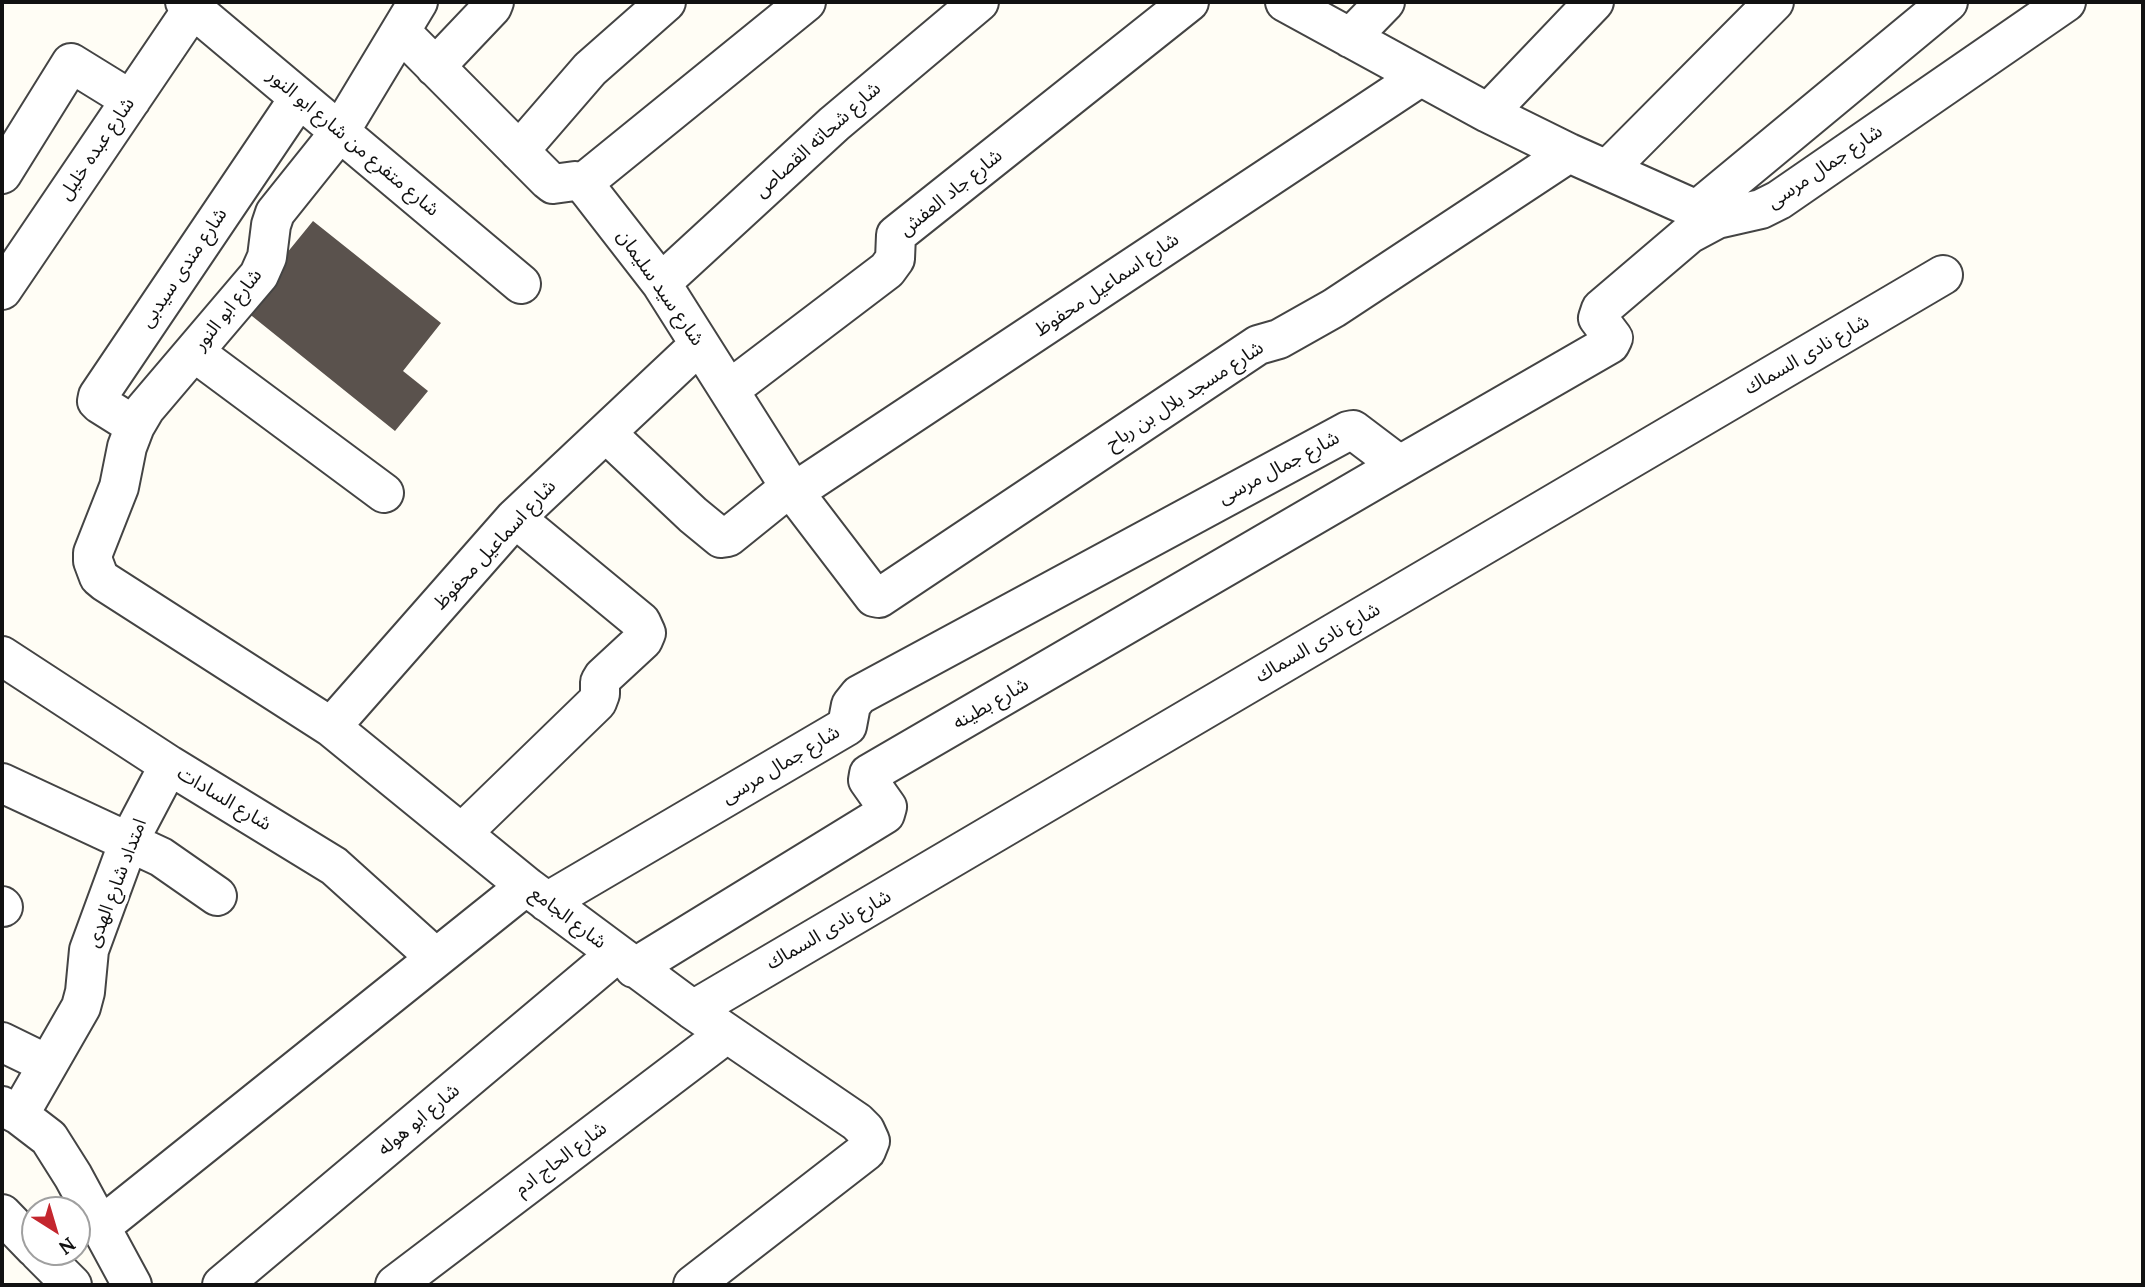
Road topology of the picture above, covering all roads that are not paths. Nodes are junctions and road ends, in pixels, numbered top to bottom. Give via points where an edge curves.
1 (494, 2) edge
2 (666, 2) edge
3 (806, 2) edge
4 (979, 2) edge
5 (1189, 2) edge
6 (1285, 2) edge
7 (1385, 2) edge
8 (1594, 2) edge
9 (1774, 2) edge
10 (1948, 2) edge
11 (2066, 2) edge
12 (189, 5) edge
13 (405, 13) edge
14 (1350, 38) junction
15 (435, 67) junction
16 (1420, 77) junction
17 (299, 99) junction
18 (131, 100) junction
19 (1488, 113) junction
20 (339, 133) junction
21 (519, 151) junction
22 (1569, 153) junction
23 (1607, 170) junction
24 (2, 174) edge
25 (583, 183) junction
26 (1707, 215) junction
27 (1943, 275) dead end
28 (661, 283) junction
29 (521, 284) dead end
30 (2, 290) edge
31 (699, 345) junction
32 (194, 352) junction
33 (729, 390) junction
34 (135, 426) junction
35 (606, 433) junction
36 (1407, 461) junction
37 (792, 489) junction
38 (384, 493) dead end
39 (515, 518) junction
40 (93, 553) joint
41 (874, 597) joint
42 (2, 656) edge
43 (331, 727) junction
44 (169, 765) junction
45 (2, 783) edge
46 (461, 833) junction
47 (129, 841) junction
48 (536, 894) junction
49 (217, 896) dead end
50 (435, 957) junction
51 (625, 961) junction
52 (693, 1010) junction
53 (726, 1034) junction
54 (2, 1041) edge
55 (47, 1064) junction
56 (10, 1110) edge
57 (2, 1214) edge
58 (99, 1228) junction
59 (21, 1234) edge
60 (53, 1266) edge
61 (72, 1285) edge
62 (132, 1285) edge
63 (222, 1285) edge
64 (395, 1285) edge
65 (693, 1285) edge

1 - 15 street
2 - 21 street via 590,69
3 - 25 street
4 - 28 street, شارع شحاته القصاص via 834,124
5 - 33 street, شارع جاد العفش via 896,235 895,259 887,270
6 - 14 street
7 - 14 street
8 - 19 street
9 - 23 street
10 - 26 street
11 - 26 street, شارع جمال مرسى via 1779,200 1762,209
12 - 17 street, شارع متفرع من شارع ابو النور
12 - 18 street, شارع عبده خليل
13 - 15 street
13 - 20 street, شارع ابو النور
14 - 16 street
15 - 21 street
16 - 19 street
16 - 37 street, شارع اسماعيل محفوظ
17 - 20 street, شارع متفرع من شارع ابو النور
17 - 34 street, شارع مندى سيدبى via 98,396 100,404
18 - 24 street via 71,63
18 - 30 street, شارع عبده خليل
19 - 22 street
20 - 29 street, شارع متفرع من شارع ابو النور
20 - 32 street, شارع ابو النور via 275,213 259,275
21 - 25 street via 553,184
22 - 23 street
22 - 41 street, شارع مسجد بلال بن رباح via 1311,322 1258,345 879,598
23 - 26 street
25 - 28 street, شارع سيد سليمان
26 - 36 street, شارع جمال مرسى via 1601,309 1598,318 1613,338 1610,344
27 - 52 street, شارع نادى السماك
28 - 31 street, شارع سيد سليمان
31 - 33 street, شارع سيد سليمان
31 - 35 street, شارع اسماعيل محفوظ
32 - 34 street, شارع ابو النور
32 - 38 street
33 - 37 street, شارع سيد سليمان
34 - 40 street, شارع ابو النور via 119,487
35 - 37 street, شارع اسماعيل محفوظ via 721,538 732,535
35 - 39 street, شارع اسماعيل محفوظ
36 - 48 street, شارع جمال مرسى via 1390,458 1353,430 1348,431 859,695 851,705 847,726
36 - 51 street, شارع بطينه via 869,774 868,780 887,807 885,814
37 - 41 street, شارع سيد سليمان
39 - 43 street, شارع اسماعيل محفوظ
39 - 46 street via 641,622 646,633 603,677 597,702
40 - 43 street, شارع الجامع via 94,569 105,582
42 - 44 street, شارع السادات
43 - 46 street, شارع الجامع
44 - 47 street, امتداد شارع الهدى
44 - 50 street, شارع السادات via 334,866
45 - 47 street
46 - 48 street, شارع الجامع
47 - 49 street
47 - 55 street, امتداد شارع الهدى via 89,950 81,1007
48 - 50 street
48 - 51 street, شارع الجامع
50 - 58 street
51 - 52 street, شارع الجامع
51 - 63 street, شارع ابو هوله
52 - 53 street, شارع الجامع
53 - 64 street, شارع الحاج ادم
53 - 65 street, شارع الجامع via 857,1122 870,1141 866,1151
54 - 55 street
55 - 56 street, امتداد شارع الهدى
56 - 58 street via 49,1138
57 - 59 street
58 - 62 street
60 - 61 street

